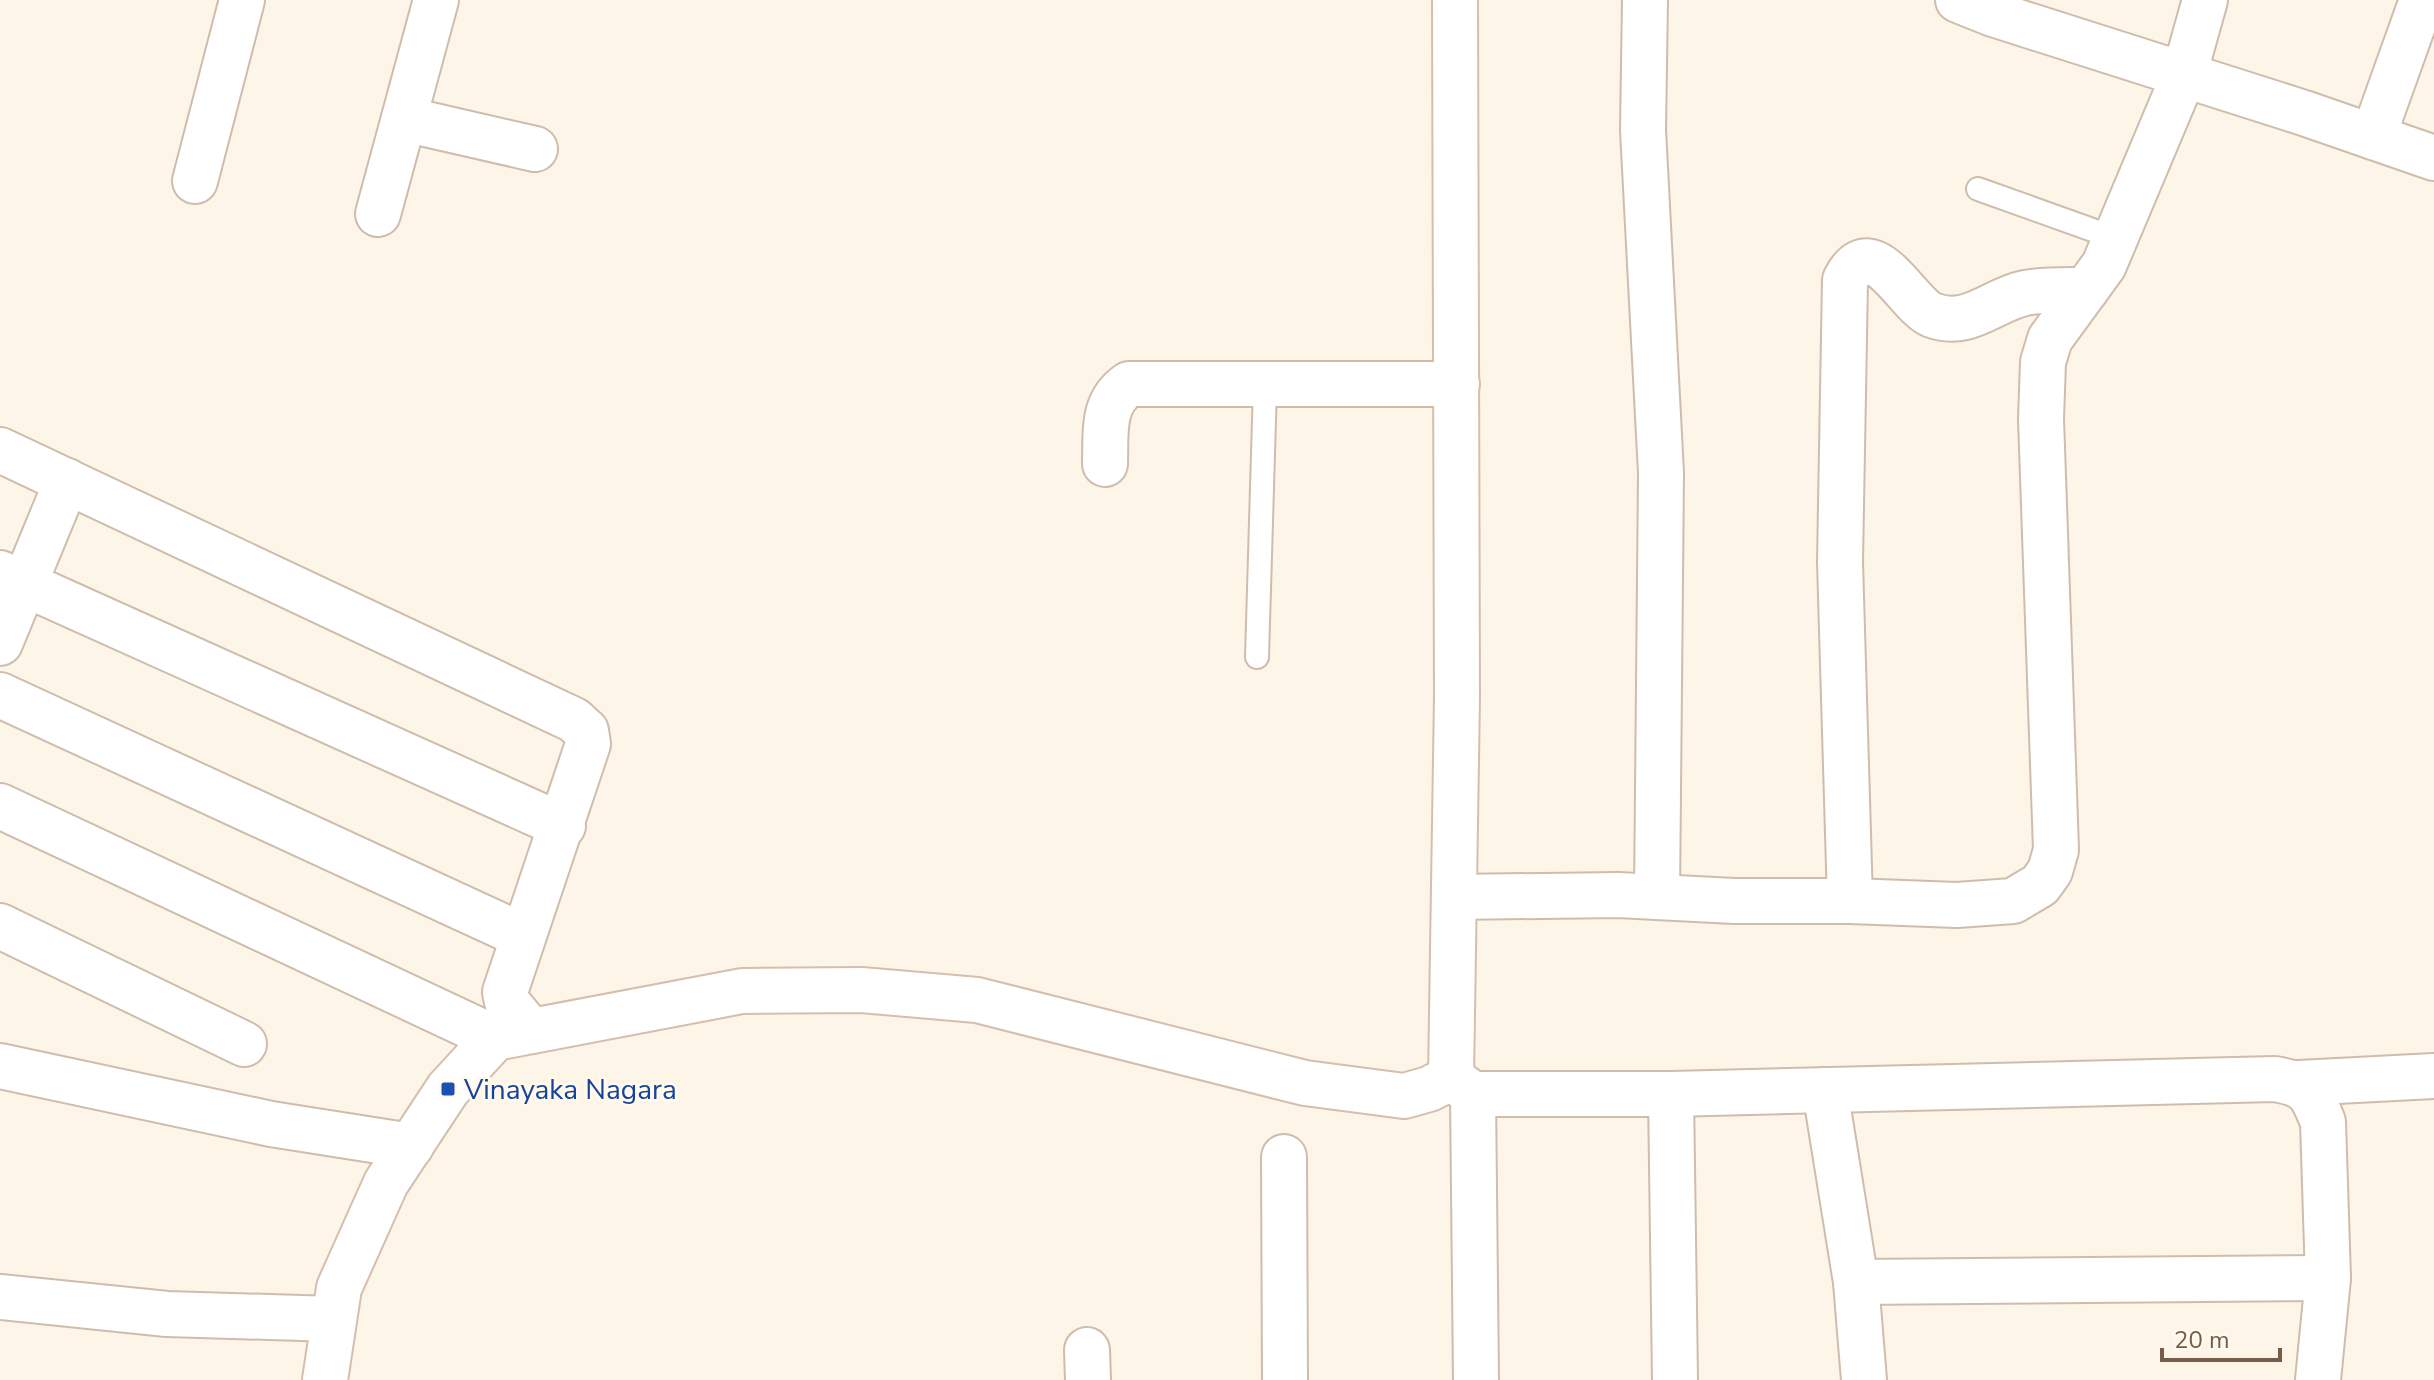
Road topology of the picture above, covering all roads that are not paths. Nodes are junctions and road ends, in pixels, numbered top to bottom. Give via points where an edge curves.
1 (242, 0) edge
2 (436, 0) edge
3 (1455, 0) edge
4 (1645, 0) edge
5 (1958, 0) edge
6 (2205, 0) edge
7 (2422, 0) edge
8 (2184, 75) junction
9 (404, 119) junction
10 (2373, 137) junction
11 (535, 149) dead end
12 (2434, 158) edge
13 (195, 181) dead end
14 (1978, 189) dead end
15 (378, 214) dead end
16 (2115, 238) junction
17 (2086, 290) junction
18 (1457, 384) junction
19 (1265, 386) junction
20 (0, 450) edge
21 (1105, 464) dead end
22 (67, 481) junction
23 (12, 579) edge
24 (0, 643) edge
25 (1257, 657) dead end
26 (0, 695) edge
27 (0, 806) edge
28 (563, 826) junction
29 (1454, 897) junction
30 (1657, 897) junction
31 (1850, 901) junction
32 (0, 926) edge
33 (523, 936) junction
34 (513, 1035) junction
35 (244, 1044) dead end
36 (0, 1066) edge
37 (2434, 1076) edge
38 (2299, 1083) junction
39 (1462, 1086) junction
40 (1825, 1090) junction
41 (1671, 1094) junction
42 (411, 1146) junction
43 (1284, 1157) dead end
44 (2328, 1278) junction
45 (1856, 1282) junction
46 (0, 1297) edge
47 (334, 1319) junction
48 (325, 1380) edge
49 (1285, 1380) edge
50 (1476, 1380) edge
51 (1675, 1380) edge
52 (1864, 1380) edge
53 (2318, 1380) edge

1 - 13 street
2 - 9 street
3 - 18 street
4 - 30 street via 1643,130 1661,473
5 - 8 street
6 - 8 street
7 - 10 street
8 - 10 street
8 - 16 street
9 - 11 street
9 - 15 street
10 - 12 street
14 - 16 lane
16 - 17 street
17 - 31 street via 2050,339 2043,362 2056,850 2050,871 2040,885 2013,901
17 - 31 street via 2022,294 1952,320 1918,307 1881,266 1857,263 1845,280 1840,562
18 - 19 street
18 - 29 street
19 - 21 street via 1129,384 1115,394 1107,420
19 - 25 lane
20 - 22 street
22 - 23 street
22 - 28 street via 574,720 586,731 588,744
23 - 24 street
23 - 28 street
26 - 33 street
27 - 34 street
28 - 33 street
29 - 30 street
29 - 39 street
30 - 31 street
32 - 35 street
33 - 34 street via 505,992
34 - 39 street via 742,991 861,990 977,1000 1305,1083 1404,1096
34 - 42 street via 448,1089
36 - 42 street via 257,1121
37 - 38 street
38 - 40 street via 2275,1079
38 - 44 street via 2323,1122
39 - 41 street
39 - 50 street
40 - 41 street
40 - 45 street
41 - 51 street
42 - 47 street via 386,1183 362,1236 339,1288
43 - 49 street
44 - 45 street
44 - 53 street
45 - 52 street
46 - 47 street via 167,1314
47 - 48 street

